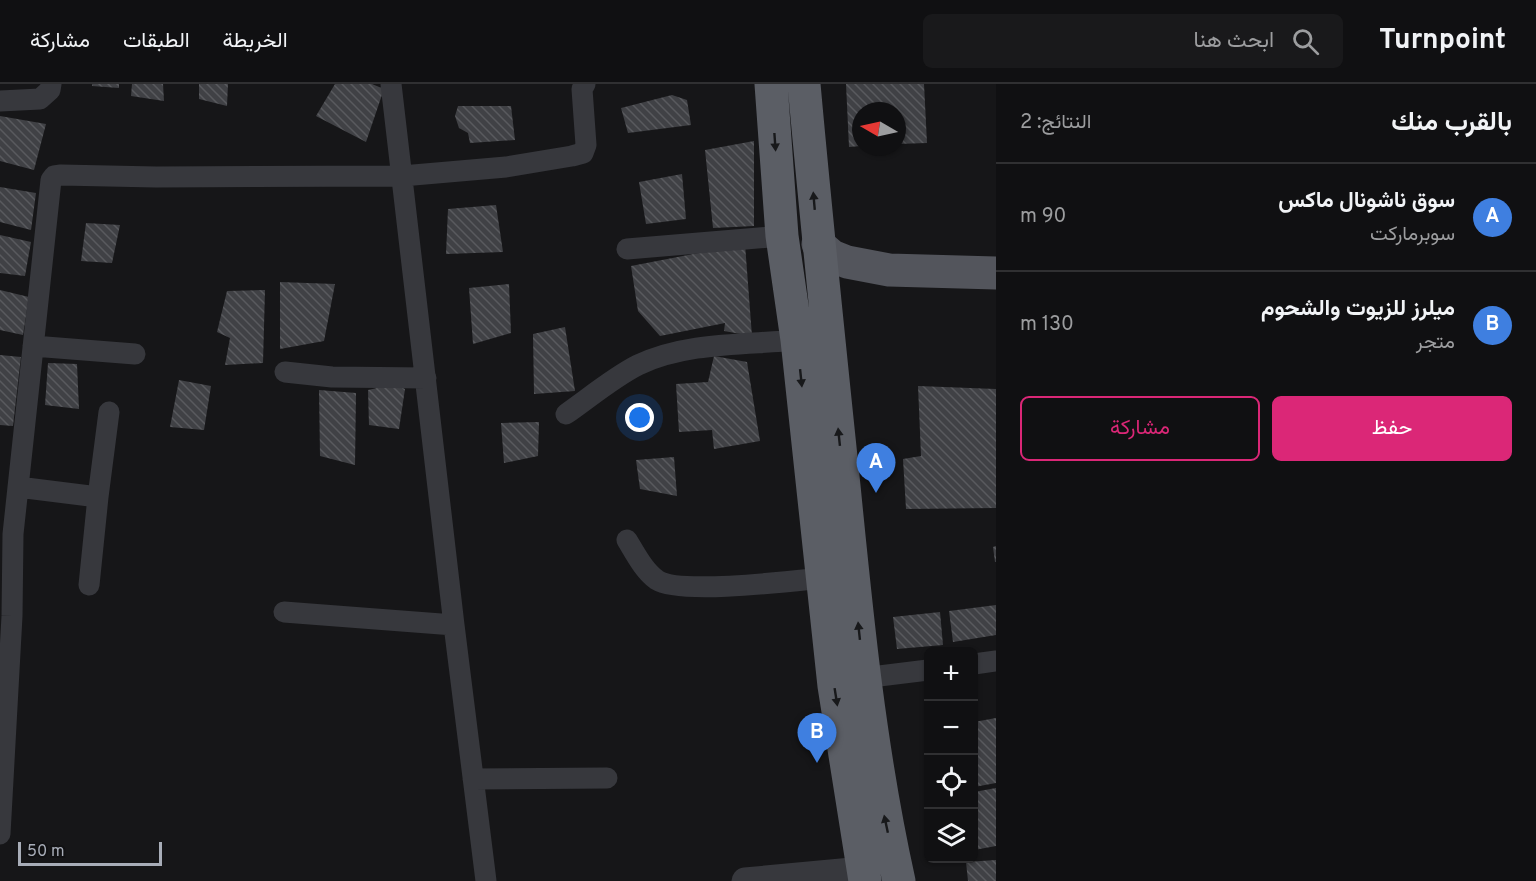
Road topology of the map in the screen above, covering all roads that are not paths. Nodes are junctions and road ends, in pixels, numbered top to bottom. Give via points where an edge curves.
1 (51, 84) edge
2 (391, 84) edge
3 (585, 84) edge
4 (771, 84) edge
5 (804, 84) edge
6 (0, 101) edge
7 (402, 176) junction
8 (782, 236) junction
9 (818, 244) junction
10 (627, 249) dead end
11 (889, 270) junction
12 (996, 273) edge
13 (824, 298) junction
14 (797, 340) junction
15 (33, 346) junction
16 (135, 354) dead end
17 (285, 372) dead end
18 (426, 378) junction
19 (109, 412) dead end
20 (566, 414) dead end
21 (18, 487) junction
22 (98, 497) junction
23 (627, 540) dead end
24 (822, 578) junction
25 (89, 585) dead end
26 (284, 612) dead end
27 (454, 626) junction
28 (996, 662) edge
29 (978, 664) edge
30 (924, 670) edge
31 (863, 678) junction
32 (607, 778) dead end
33 (474, 779) junction
34 (0, 834) edge
35 (864, 875) edge
36 (486, 881) edge
37 (745, 881) edge
38 (898, 881) edge

1 - 6 street via 40,99
2 - 7 street
3 - 7 street via 583,153 507,167
4 -> 8 highway
9 -> 5 highway
7 - 15 street via 54,176 50,183
7 - 18 street
8 - 10 street
8 - 14 highway
9 - 11 main road via 847,262
9 - 13 highway
11 - 12 main road
11 - 13 main road via 852,278
31 -> 13 highway
14 - 20 street via 670,354 638,365
14 -> 24 highway
15 - 16 street
15 - 21 street
17 - 18 street
18 - 27 street
19 - 22 street
21 - 22 street
21 - 34 street
22 - 25 street
23 - 24 street via 658,581 686,586 734,586
24 -> 35 highway via 834,686
26 - 27 street
27 - 33 street
28 - 29 street
30 - 31 street
38 -> 31 highway
32 - 33 street
33 - 36 street
35 - 37 street

